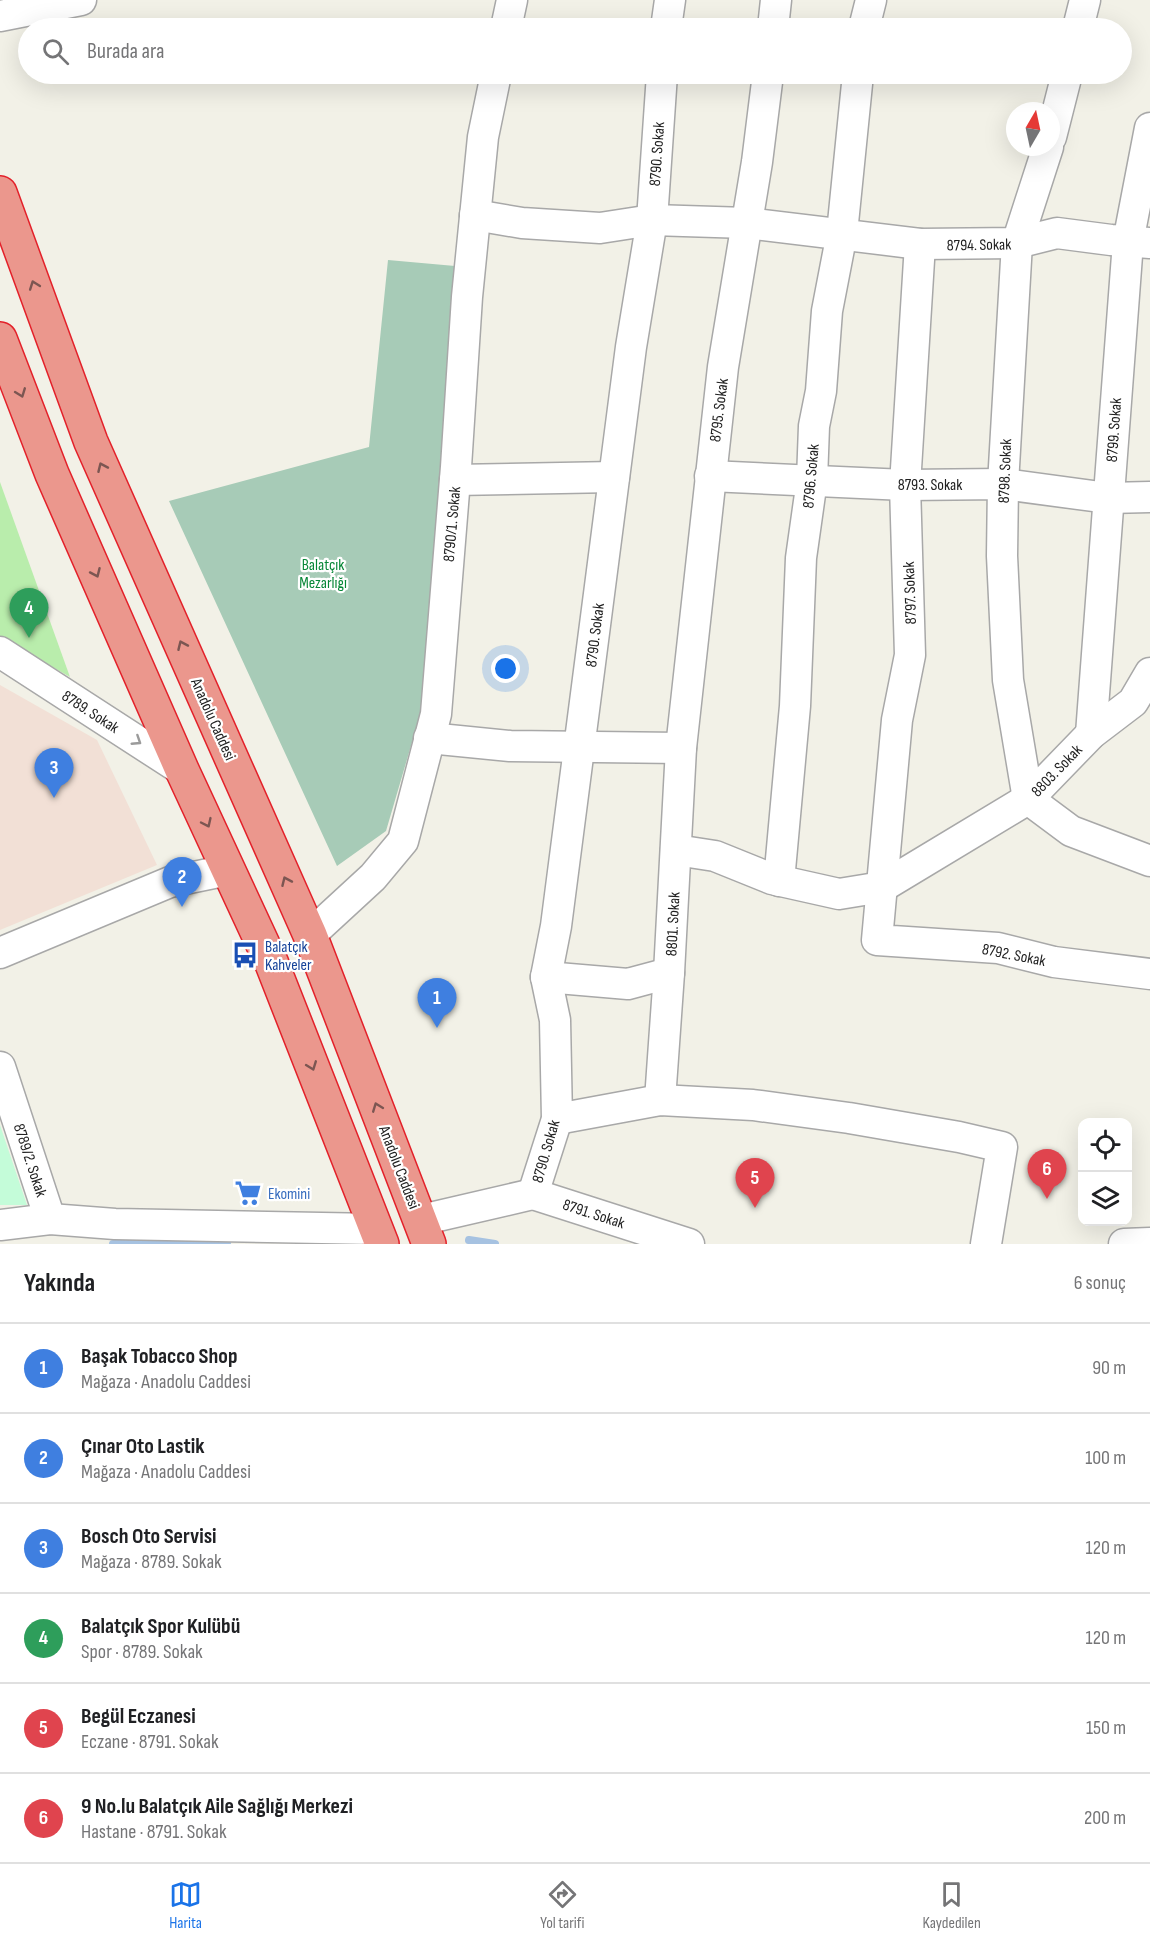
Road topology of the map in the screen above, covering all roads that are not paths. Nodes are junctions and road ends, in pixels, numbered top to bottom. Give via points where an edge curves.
1 (81, 0) edge
2 (512, 0) edge
3 (670, 0) edge
4 (776, 0) edge
5 (871, 0) edge
6 (1085, 0) edge
7 (0, 16) edge
8 (508, 18) edge
9 (667, 18) edge
10 (774, 18) edge
11 (866, 18) edge
12 (1080, 18) edge
13 (494, 84) edge
14 (661, 84) edge
15 (767, 84) edge
16 (857, 84) edge
17 (1064, 84) edge
18 (1060, 102) edge
19 (1150, 128) edge
20 (1045, 156) edge
21 (0, 193) edge
22 (475, 215) junction
23 (652, 220) junction
24 (747, 223) junction
25 (842, 233) junction
26 (1139, 242) edge
27 (1017, 243) junction
28 (920, 244) junction
29 (0, 339) edge
30 (710, 476) junction
31 (614, 477) junction
32 (455, 480) junction
33 (812, 480) junction
34 (1003, 484) junction
35 (905, 485) junction
36 (1150, 497) edge
37 (1108, 498) junction
38 (0, 652) edge
39 (1150, 673) edge
40 (1142, 704) edge
41 (1091, 734) junction
42 (429, 738) junction
43 (579, 747) junction
44 (681, 748) junction
45 (182, 770) junction
46 (1028, 799) junction
47 (676, 850) junction
48 (1150, 861) edge
49 (228, 870) junction
50 (779, 881) junction
51 (882, 887) junction
52 (310, 934) junction
53 (877, 940) joint
54 (0, 953) edge
55 (669, 973) junction
56 (1150, 974) edge
57 (546, 977) junction
58 (0, 1067) edge
59 (660, 1100) junction
60 (557, 1119) junction
61 (533, 1194) junction
62 (50, 1219) junction
63 (0, 1225) edge
64 (379, 1236) edge
65 (427, 1236) edge
66 (1150, 1243) edge
67 (688, 1244) edge
68 (986, 1244) edge
69 (1124, 1244) edge

1 - 7 street
2 - 8 street
3 - 9 street
4 - 10 street
5 - 11 street
6 - 12 street
13 - 22 street, 8790/1. Sokak via 483,137
14 - 23 street, 8790. Sokak
15 - 24 street, 8795. Sokak
16 - 25 street, 8796. Sokak
17 - 18 street
19 - 26 street, 8799. Sokak
20 - 27 street, 8798. Sokak
52 -> 21 highway, Anadolu Caddesi via 91,442
22 - 23 street via 522,223 600,228
22 - 32 street, 8790/1. Sokak
23 - 24 street, 8794. Sokak
23 - 31 street, 8790. Sokak
24 - 25 street, 8794. Sokak
24 - 30 street, 8795. Sokak
25 - 28 street, 8794. Sokak
25 - 33 street, 8796. Sokak via 827,311
26 - 27 street, 8794. Sokak via 1057,233
26 - 37 street, 8799. Sokak
27 - 28 street, 8794. Sokak
27 - 34 street, 8798. Sokak
28 - 35 street, 8797. Sokak
29 -> 45 highway via 52,474
30 - 33 street, 8793. Sokak
30 - 44 street, 8795. Sokak
31 - 32 street
31 - 43 street, 8790. Sokak
32 - 42 street, 8790/1. Sokak via 436,714
33 - 35 street, 8793. Sokak
33 - 50 street, 8796. Sokak via 801,558 795,706
34 - 35 street, 8793. Sokak
34 - 37 street, 8793. Sokak
34 - 46 street, 8798. Sokak via 1008,680
35 - 51 street, 8797. Sokak via 910,655 897,720
36 - 37 street, 8793. Sokak
37 - 41 street, 8799. Sokak
38 -> 45 street, 8789. Sokak
39 - 40 street, 8803. Sokak
40 - 41 street, 8803. Sokak
41 - 46 street, 8803. Sokak
42 - 43 street via 510,746
42 - 52 street, 8790/1. Sokak via 404,841 373,877
43 - 44 street
43 - 57 street, 8790. Sokak
44 - 47 street, 8801. Sokak
45 -> 49 highway
46 - 48 street via 1071,831
46 - 51 street, 8803. Sokak
47 - 50 street via 715,856
47 - 55 street, 8801. Sokak
49 - 54 street via 170,882
49 -> 64 highway via 272,964
50 - 51 street via 839,894
51 - 53 street, 8797. Sokak
65 -> 52 highway, Anadolu Caddesi
53 - 56 street, 8792. Sokak via 998,948 1054,962
55 - 57 street via 628,984
55 - 59 street, 8801. Sokak
57 - 60 street, 8790. Sokak via 555,1020
58 - 62 street, 8789/2. Sokak
59 - 60 street
59 - 68 street via 753,1105 849,1118 1002,1147
60 - 61 street, 8790. Sokak
61 - 65 street
61 - 67 street, 8791. Sokak
62 - 63 street
62 - 64 street
66 - 69 street

